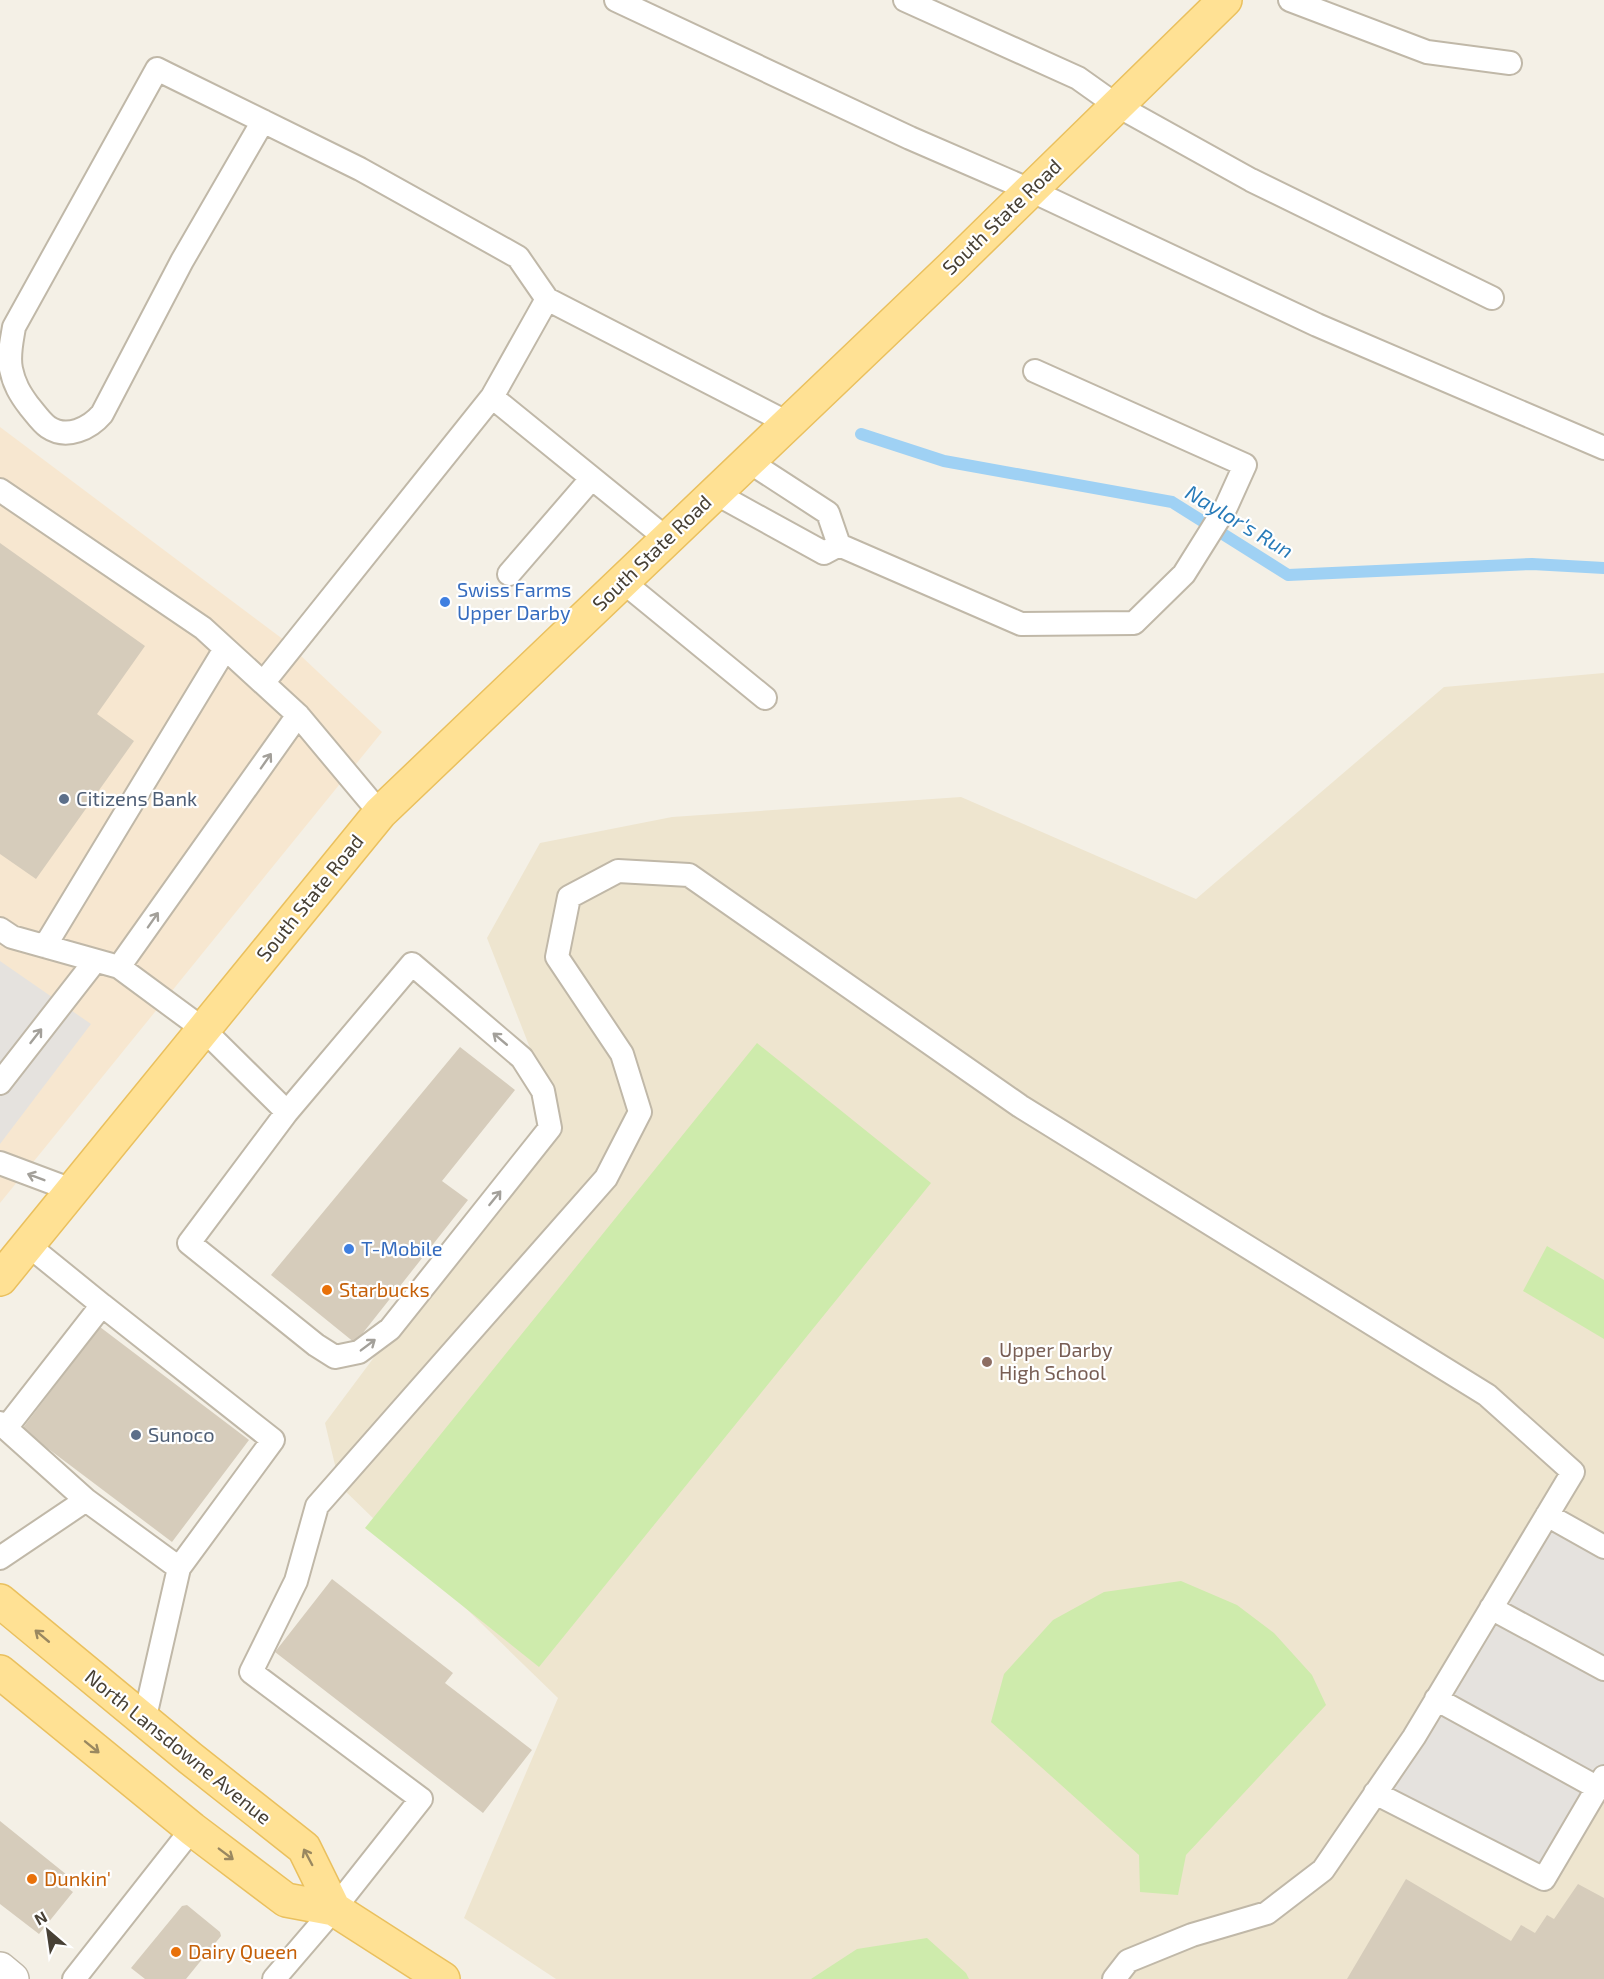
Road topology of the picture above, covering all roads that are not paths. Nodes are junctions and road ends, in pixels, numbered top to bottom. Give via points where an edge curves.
1 (616, 0) edge
2 (905, 0) edge
3 (1225, 0) edge
4 (1290, 0) edge
5 (1510, 63) dead end
6 (1116, 105) junction
7 (263, 121) junction
8 (1030, 190) junction
9 (1492, 298) dead end
10 (547, 299) junction
11 (1035, 371) dead end
12 (492, 397) junction
13 (788, 423) junction
14 (1604, 448) edge
15 (748, 461) junction
16 (592, 478) junction
17 (0, 490) edge
18 (715, 493) junction
19 (667, 539) junction
20 (839, 545) junction
21 (509, 574) dead end
22 (622, 581) junction
23 (225, 649) junction
24 (263, 683) junction
25 (765, 698) dead end
26 (298, 715) junction
27 (380, 813) junction
28 (0, 928) edge
29 (45, 946) junction
30 (95, 961) junction
31 (119, 967) junction
32 (203, 1029) junction
33 (8, 1057) edge
34 (0, 1083) edge
35 (287, 1112) junction
36 (0, 1163) edge
37 (72, 1190) junction
38 (28, 1245) junction
39 (0, 1279) edge
40 (102, 1305) junction
41 (3, 1425) edge
42 (86, 1500) junction
43 (1547, 1515) junction
44 (1604, 1547) edge
45 (0, 1558) edge
46 (178, 1568) junction
47 (0, 1601) edge
48 (1491, 1608) junction
49 (1604, 1669) edge
50 (0, 1672) edge
51 (1436, 1699) junction
52 (144, 1721) junction
53 (1601, 1782) edge
54 (1375, 1793) junction
55 (192, 1829) junction
56 (334, 1909) junction
57 (0, 1969) edge
58 (12, 1979) edge
59 (74, 1979) edge
60 (274, 1979) edge
61 (443, 1979) edge
62 (1114, 1979) edge

1 - 8 lane
2 - 6 lane via 1078,78
3 - 6 main road, South State Road
4 - 5 lane via 1427,52
6 - 8 main road, South State Road
6 - 9 lane via 1251,180
7 - 7 lane via 157,69 14,327 10,366 16,389 48,428 63,432 83,430 102,414 182,261
7 - 10 lane via 518,257
8 - 13 main road, South State Road
8 - 14 lane via 1317,325
10 - 12 lane
10 - 13 lane
11 - 20 lane via 1245,465 1226,507 1184,574 1134,623 1022,624
12 - 16 lane
12 - 24 lane
13 - 15 main road, South State Road
15 - 18 main road, South State Road
15 - 20 lane via 828,513
16 - 19 lane
16 - 21 lane
17 - 23 lane via 203,628
18 - 19 main road, South State Road
18 - 20 lane via 824,553
19 - 22 main road, South State Road
22 - 25 lane
22 - 27 main road, South State Road
23 - 24 lane
23 - 29 lane
24 - 26 lane
26 - 27 lane
31 -> 26 lane
27 - 32 main road, South State Road
28 - 29 lane via 12,937
29 - 30 lane
30 - 31 lane
33 -> 30 lane
31 - 32 lane
32 - 35 lane
32 - 37 main road, South State Road
33 - 34 lane
35 -> 35 lane via 189,1243 334,1357 359,1352 390,1329 550,1128 543,1091 522,1058 412,964
37 -> 36 lane
37 - 38 main road, South State Road
38 - 39 main road, South State Road
38 - 40 lane
40 - 41 lane
40 - 46 lane via 273,1440
41 - 42 lane
42 - 45 lane
42 - 46 lane
43 - 44 lane
43 - 48 lane
43 - 56 lane via 1573,1472 1487,1395 1020,1106 689,875 618,871 569,897 556,957 622,1053 640,1112 606,1178 317,1506 296,1581 251,1672 421,1798
46 - 52 lane
52 -> 47 main road, North Lansdowne Avenue
48 - 49 lane
48 - 51 lane
50 -> 55 main road
51 - 53 lane
51 - 54 lane
56 -> 52 main road, North Lansdowne Avenue via 304,1848
53 - 54 lane via 1544,1879
54 - 62 lane via 1323,1870 1267,1913 1192,1935 1128,1961
55 -> 56 main road via 286,1900
55 - 59 lane
56 - 60 lane
56 - 61 main road
57 - 58 street

